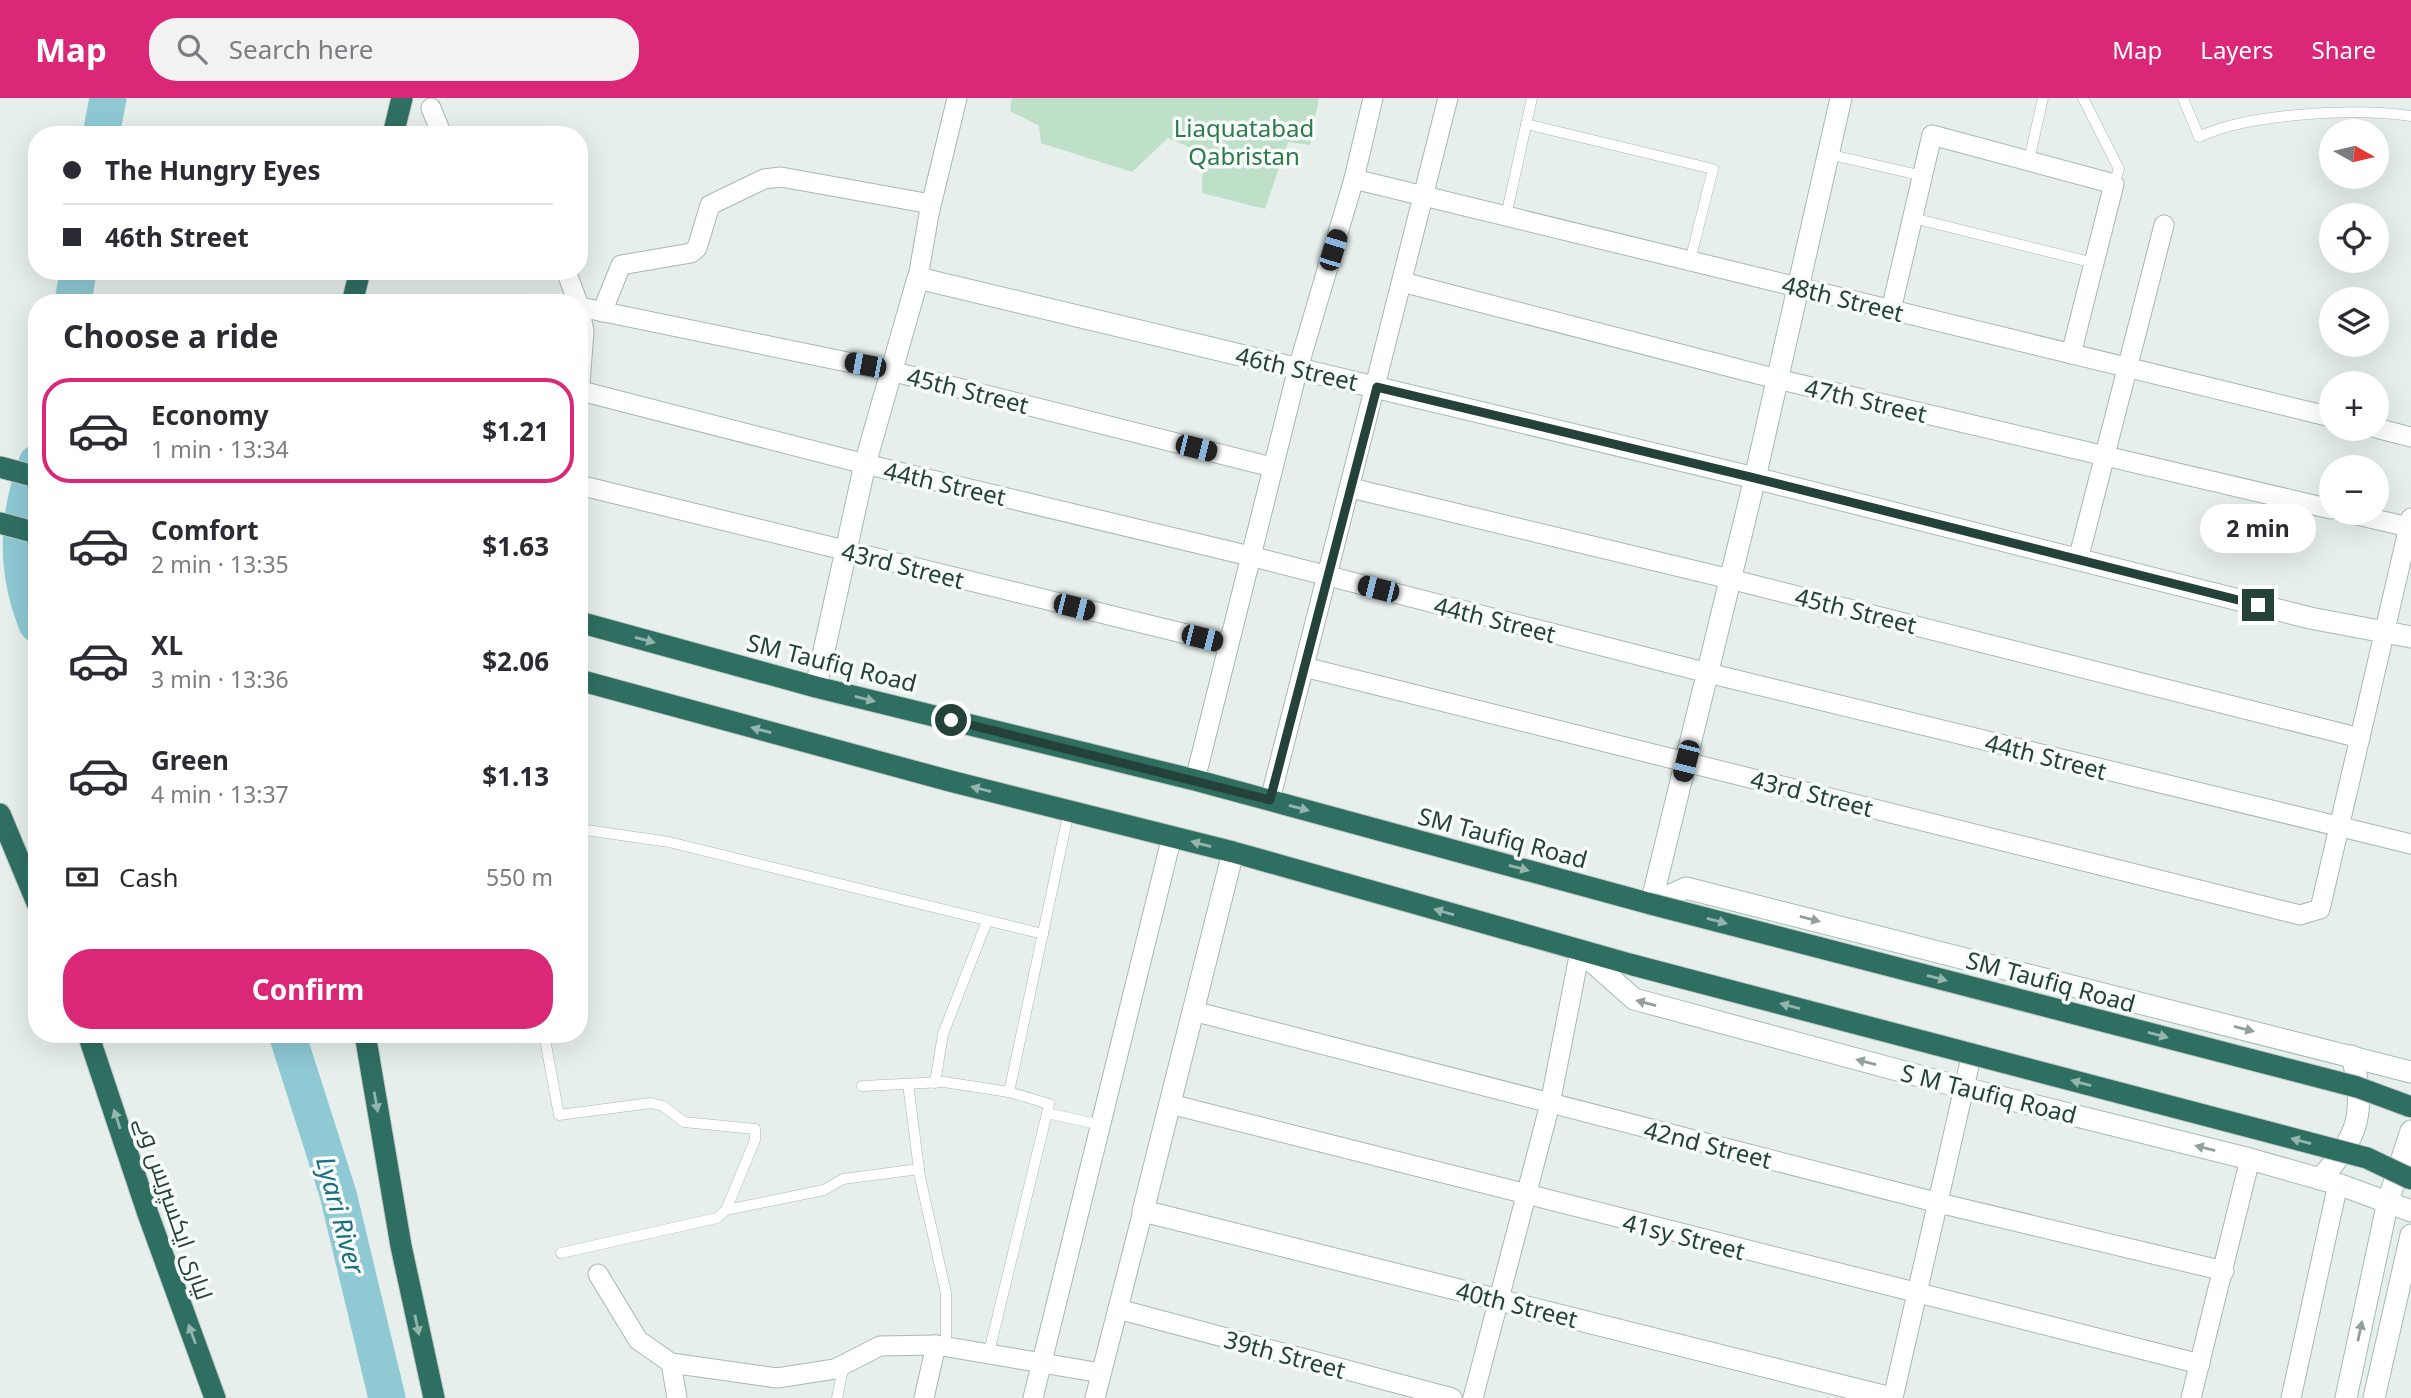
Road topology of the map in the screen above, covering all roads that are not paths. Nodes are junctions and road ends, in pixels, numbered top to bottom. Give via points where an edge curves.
1 (402, 98) edge
2 (957, 98) edge
3 (1373, 98) edge
4 (1448, 98) edge
5 (1532, 98) edge
6 (1842, 98) edge
7 (2043, 98) edge
8 (2083, 98) edge
9 (2183, 98) edge
10 (431, 108) dead end
11 (2411, 116) edge
12 (1526, 124) junction
13 (395, 126) edge
14 (438, 126) edge
15 (1828, 154) junction
16 (2029, 160) junction
17 (1923, 176) junction
18 (1354, 179) junction
19 (2114, 184) junction
20 (1426, 197) junction
21 (931, 204) junction
22 (1506, 216) junction
23 (1913, 218) junction
24 (2164, 225) dead end
25 (1690, 261) junction
26 (2094, 263) junction
27 (918, 278) junction
28 (1402, 282) junction
29 (1798, 288) junction
30 (588, 308) edge
31 (1891, 310) junction
32 (602, 312) junction
33 (2071, 354) junction
34 (1298, 368) junction
35 (2129, 368) junction
36 (891, 371) junction
37 (1777, 379) junction
38 (1377, 387) junction
39 (588, 396) edge
40 (2319, 414) edge
41 (2389, 431) edge
42 (2411, 437) edge
43 (2104, 456) junction
44 (865, 464) junction
45 (0, 467) edge
46 (1272, 467) junction
47 (28, 475) edge
48 (1755, 478) junction
49 (588, 487) edge
50 (1351, 488) junction
51 (2319, 506) edge
52 (2389, 520) edge
53 (0, 523) edge
54 (2410, 523) edge
55 (28, 531) edge
56 (845, 551) junction
57 (1250, 556) junction
58 (2078, 560) junction
59 (1327, 576) junction
60 (1730, 579) junction
61 (588, 624) edge
62 (2386, 632) junction
63 (2411, 637) edge
64 (1227, 644) junction
65 (1304, 667) junction
66 (1708, 673) junction
67 (588, 682) edge
68 (816, 687) junction
69 (2360, 738) junction
70 (1686, 761) junction
71 (1195, 780) junction
72 (1270, 800) junction
73 (1069, 811) junction
74 (0, 814) edge
75 (2338, 828) junction
76 (588, 831) edge
77 (1172, 836) junction
78 (2411, 844) edge
79 (1233, 852) junction
80 (28, 881) edge
81 (1651, 904) junction
82 (988, 921) junction
83 (1043, 934) junction
84 (1580, 951) junction
85 (1193, 1011) junction
86 (91, 1043) edge
87 (367, 1043) edge
88 (546, 1043) edge
89 (1972, 1053) junction
90 (2352, 1056) junction
91 (2411, 1072) edge
92 (935, 1083) junction
93 (908, 1084) junction
94 (862, 1086) dead end
95 (1964, 1088) junction
96 (1009, 1092) junction
97 (1170, 1104) junction
98 (1550, 1104) junction
99 (2411, 1107) edge
100 (1047, 1114) junction
101 (1101, 1125) junction
102 (2411, 1131) edge
103 (2250, 1159) junction
104 (919, 1169) junction
105 (2411, 1179) edge
106 (2329, 1182) junction
107 (1525, 1195) junction
108 (2388, 1201) junction
109 (1939, 1202) junction
110 (726, 1210) junction
111 (1143, 1211) junction
112 (2411, 1211) edge
113 (2411, 1235) edge
114 (561, 1253) dead end
115 (2224, 1270) junction
116 (598, 1274) dead end
117 (1917, 1295) junction
118 (1499, 1299) junction
119 (1118, 1309) junction
120 (941, 1345) junction
121 (989, 1352) junction
122 (1043, 1361) junction
123 (671, 1363) junction
124 (844, 1364) junction
125 (2200, 1364) junction
126 (1101, 1373) junction
127 (215, 1398) edge
128 (434, 1398) edge
129 (677, 1398) edge
130 (837, 1398) edge
131 (924, 1398) edge
132 (1033, 1398) edge
133 (1095, 1398) edge
134 (1452, 1398) edge
135 (1473, 1398) edge
136 (1892, 1398) edge
137 (2191, 1398) edge
138 (2291, 1398) edge
139 (2346, 1398) edge
140 (2375, 1398) edge

1 - 13 highway
2 - 21 street
3 - 18 street
4 - 20 street
5 - 12 lane
6 - 15 street
7 - 16 lane
8 - 19 lane via 2119,169
9 - 11 lane via 2199,137 2216,128 2285,117
10 - 14 street
12 - 22 lane
12 - 25 lane via 1713,169
15 - 17 lane
15 - 29 street
16 - 17 street via 1932,135
16 - 19 street
17 - 23 street
18 - 20 street, 48th Street
18 - 34 street
19 - 26 street
20 - 22 street, 48th Street
20 - 28 street
21 - 27 street
21 - 32 street via 780,177 764,179 710,205 697,248 691,253 621,265
22 - 25 street, 48th Street
23 - 26 lane
23 - 31 street
24 - 35 street
25 - 29 street, 48th Street
26 - 33 street
27 - 34 street, 46th Street
27 - 36 street
28 - 37 street, 47th Street
28 - 38 street
29 - 31 street, 48th Street
29 - 37 street
30 - 32 street, 45th Street
31 - 33 street, 48th Street
32 - 36 street, 45th Street
33 - 35 street, 48th Street
34 - 38 street, 46th Street
34 - 46 street
35 - 40 street, 48th Street
35 - 43 street
36 - 44 street
36 - 46 street, 45th Street
37 - 43 street, 47th Street
37 - 48 street
38 - 48 street, 46th Street
38 - 50 street
39 - 44 street, 44th Street
41 - 42 street
43 - 51 street, 47th Street
43 - 58 street
44 - 56 street
44 - 57 street, 44th Street
45 - 47 highway
46 - 57 street
48 - 58 street, 46th Street
48 - 60 street
49 - 56 street, 43rd Street
50 - 59 street
50 - 60 street, 45th Street
52 - 54 street
53 - 55 highway
54 - 62 street
56 - 64 street, 43rd Street
56 - 68 street
57 - 59 street, 44th Street
57 - 64 street
58 - 62 street, 46th Street via 2309,618
59 - 65 street
59 - 66 street, 44th Street
60 - 66 street
60 - 69 street, 45th Street
61 -> 68 highway, SM Taufiq Road
62 - 63 street, 46th Street
62 - 69 street
64 - 71 street
65 - 70 street, 43rd Street
65 - 72 street
66 - 70 street
66 - 75 street, 44th Street
73 -> 67 highway
68 -> 71 highway, SM Taufiq Road
69 - 75 street
70 - 75 street, 43rd Street via 2300,915 2320,909
70 - 81 street
71 - 72 highway, SM Taufiq Road
72 -> 81 highway, SM Taufiq Road
73 - 77 highway
73 - 83 lane
74 - 80 highway
75 - 78 street, 44th Street
76 - 82 lane via 669,842
79 -> 77 highway
77 - 101 street
84 -> 79 highway
79 - 85 street
81 -> 90 street via 1686,888
81 -> 99 highway, SM Taufiq Road, bridge via 2357,1087
82 - 83 lane
82 - 92 lane via 943,1034
83 - 96 lane
89 -> 84 highway, bridge
95 -> 84 street, S M Taufiq Road via 1634,999
84 - 98 street
85 - 97 street
85 - 98 street, 42nd Street
127 -> 86 highway, لیاری ایکسپریس وے
87 -> 128 highway via 401,1246
88 - 110 lane via 559,1115 651,1103 684,1122 755,1129 755,1140
89 - 95 street
105 -> 89 highway, bridge via 2367,1158
90 - 91 street
90 - 106 street via 2360,1089 2357,1123
92 - 93 lane
92 - 96 lane
93 - 94 lane
93 - 104 lane
103 -> 95 street, S M Taufiq Road
95 - 109 street
96 - 100 lane via 1049,1104
97 - 107 street, 41sy Street
97 - 111 street
98 - 107 street
98 - 109 street, 42nd Street
100 - 101 lane
100 - 121 lane
101 - 122 street
102 - 108 street
103 - 106 street, S M Taufiq Road
103 - 115 street
104 - 110 lane via 843,1179 824,1190
104 - 120 lane via 946,1293
106 - 108 street, S M Taufiq Road
106 - 138 street
107 - 117 street, 41sy Street
107 - 118 street
108 - 112 street, S M Taufiq Road
139 -> 108 street
109 - 115 street, 42nd Street
109 - 117 street
110 - 114 lane via 717,1218
111 - 118 street, 40th Street
111 - 119 street
113 - 140 street
115 - 125 street
116 - 123 street via 638,1340
117 - 125 street, 41sy Street
117 - 136 street
118 - 135 street
118 - 136 street, 40th Street
119 - 126 street
119 - 134 street, 39th Street
120 - 121 street
120 - 124 street via 880,1346
120 - 131 street
121 - 122 street
122 - 126 street
122 - 132 street
123 - 124 street via 777,1378
123 - 129 street
124 - 130 lane
125 - 137 street
126 - 133 street

